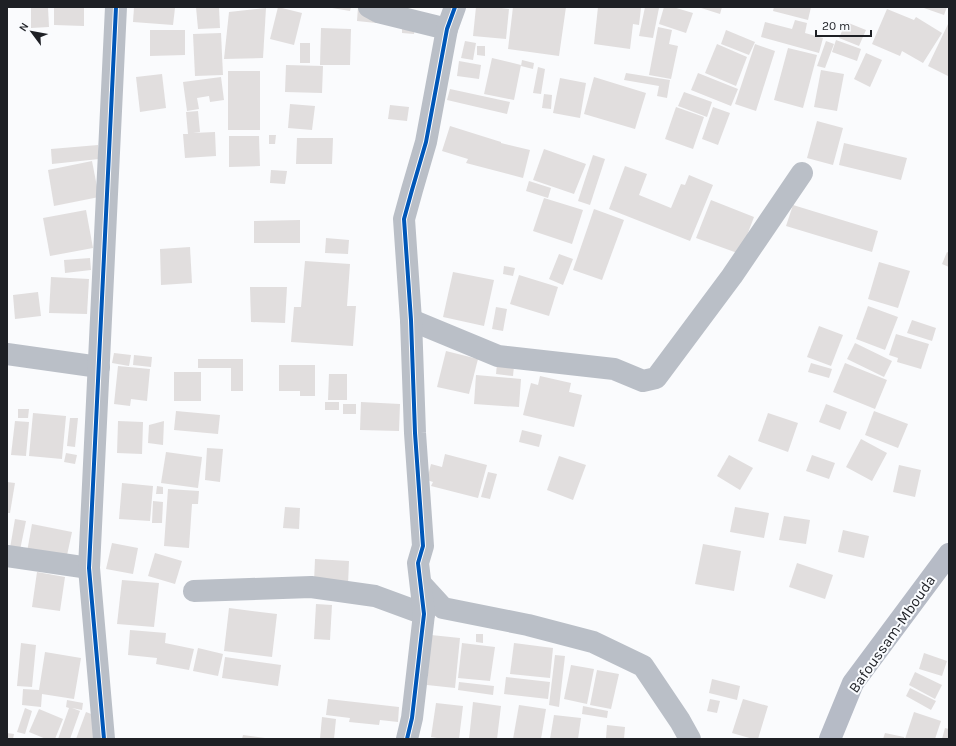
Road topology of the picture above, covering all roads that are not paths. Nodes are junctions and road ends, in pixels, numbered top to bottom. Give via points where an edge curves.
1 (116, 7) edge
2 (369, 7) edge
3 (455, 7) edge
4 (447, 29) junction
5 (802, 173) dead end
6 (411, 320) junction
7 (7, 354) edge
8 (98, 367) junction
9 (949, 554) edge
10 (7, 556) edge
11 (88, 568) junction
12 (421, 584) junction
13 (194, 591) dead end
14 (424, 614) junction
15 (104, 739) edge
16 (407, 739) edge
17 (690, 739) edge
18 (830, 739) edge

1 - 8 street
2 - 4 street via 378,12
3 - 4 street
4 - 6 street via 426,142 404,219
5 - 6 street via 732,276 656,378 643,381 614,369 498,356
6 - 12 street via 415,434 423,546 418,563
7 - 8 street
8 - 11 street
9 - 18 highway, Bafoussam-Mbouda via 853,683
10 - 11 street
11 - 15 street
12 - 14 street
12 - 17 street via 443,608 528,625 593,642 643,666
13 - 14 street via 311,588 375,596
14 - 16 street via 412,718

